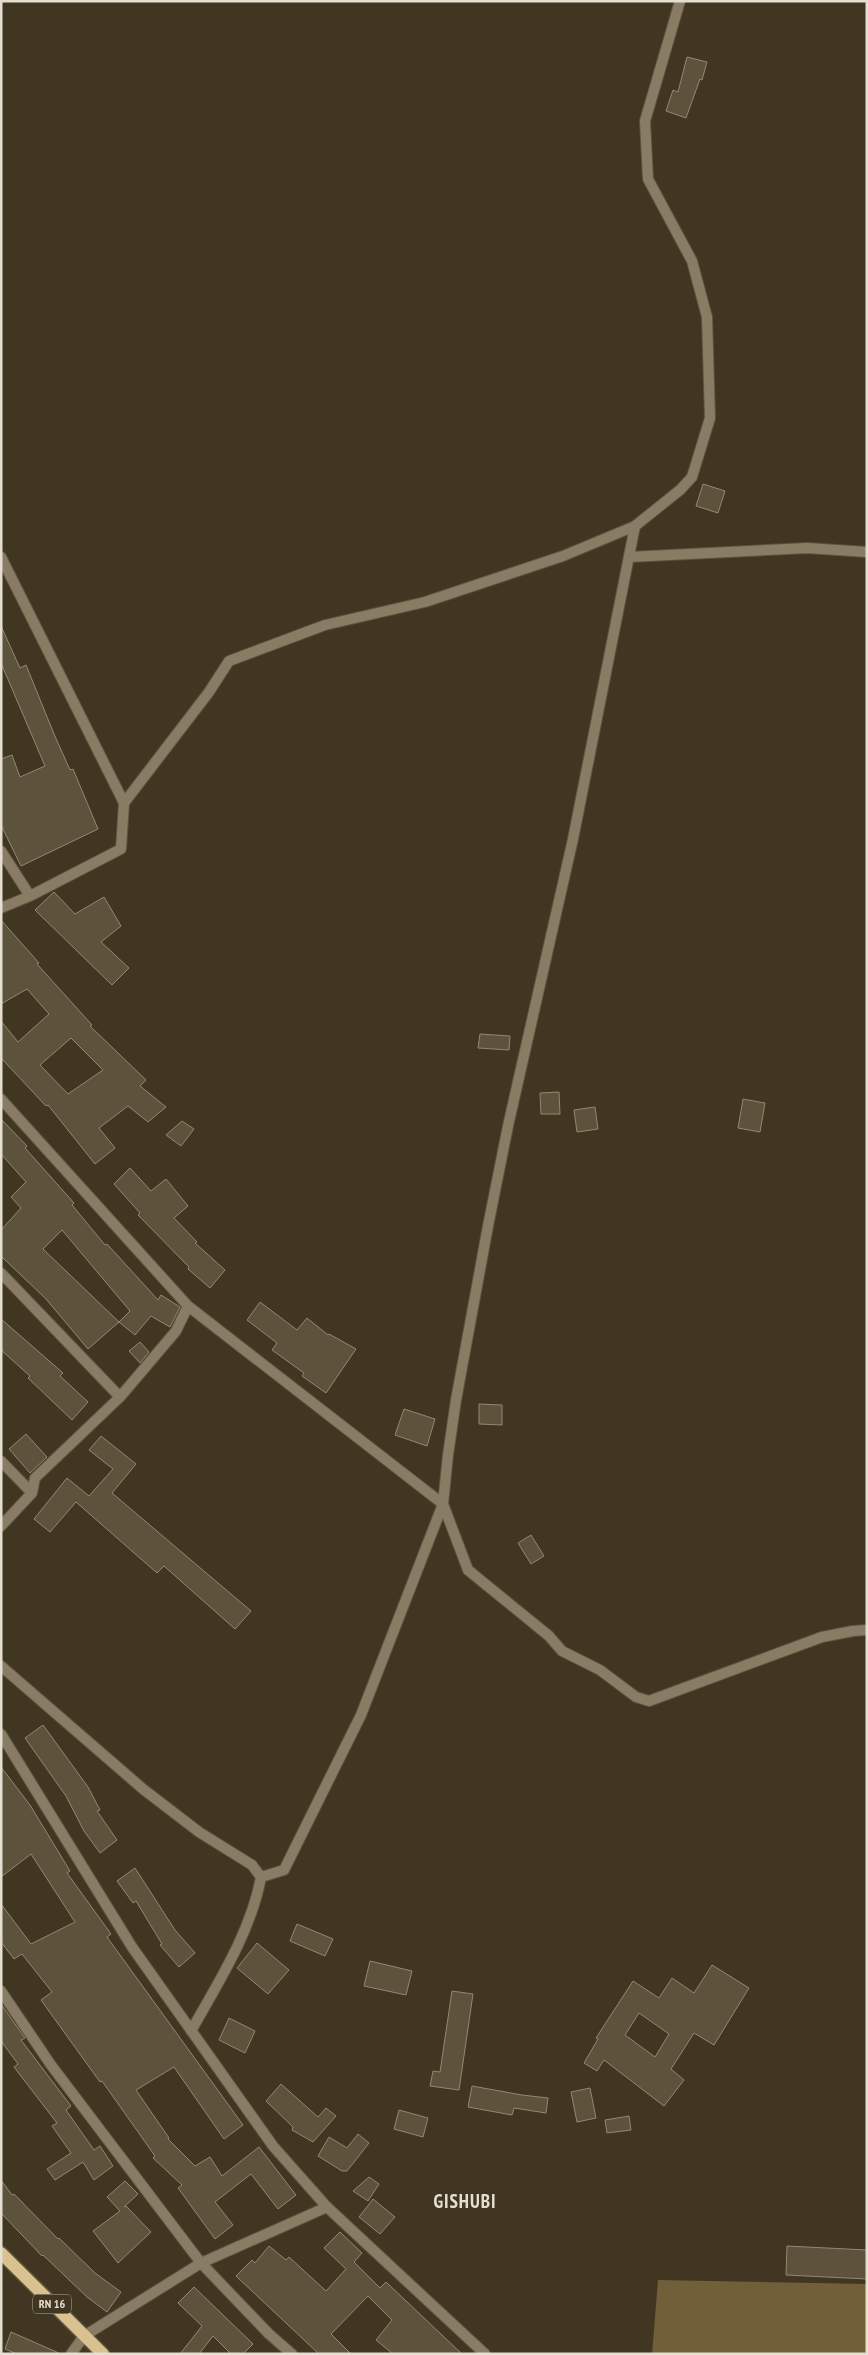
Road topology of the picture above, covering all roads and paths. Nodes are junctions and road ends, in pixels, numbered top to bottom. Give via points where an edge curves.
1 (680, 1) edge
2 (635, 526) junction
3 (867, 552) edge
4 (1, 557) edge
5 (629, 557) junction
6 (124, 803) junction
7 (1, 851) edge
8 (30, 896) junction
9 (1, 908) edge
10 (1, 1099) edge
11 (1, 1273) edge
12 (188, 1306) junction
13 (120, 1397) junction
14 (1, 1461) edge
15 (32, 1493) junction
16 (443, 1504) junction
17 (1, 1526) edge
18 (867, 1630) edge
19 (1, 1666) edge
20 (1, 1734) edge
21 (261, 1877) junction
22 (1, 1991) edge
23 (191, 2031) junction
24 (327, 2207) junction
25 (1, 2253) edge
26 (201, 2264) junction
27 (84, 2336) junction
28 (71, 2354) edge
29 (103, 2354) edge
30 (292, 2354) edge
31 (486, 2354) edge

1 - 2 street via 645,121 648,179 692,260 706,317 710,418 692,477
2 - 5 street
2 - 6 street via 563,556 425,602 325,625 229,660 209,692
3 - 5 street via 807,548
4 - 6 street
5 - 16 street via 573,839 488,1226 455,1409
6 - 8 street via 121,849
7 - 8 street
8 - 9 street
10 - 12 street
11 - 13 street
12 - 13 street via 176,1330
12 - 16 street
13 - 15 street via 35,1478
14 - 15 street
15 - 17 street
16 - 18 street via 468,1570 549,1636 562,1651 600,1670 636,1697 649,1701 822,1637
16 - 21 street via 361,1715 284,1870
19 - 21 street via 143,1789 199,1832 252,1865
20 - 23 street via 132,1947
21 - 23 street via 248,1923
22 - 26 street via 57,2073
23 - 24 street via 273,2146
24 - 26 street
24 - 31 street
25 - 27 main road, RN 16
26 - 27 street
26 - 30 street
27 - 28 street
27 - 29 main road, RN 16

